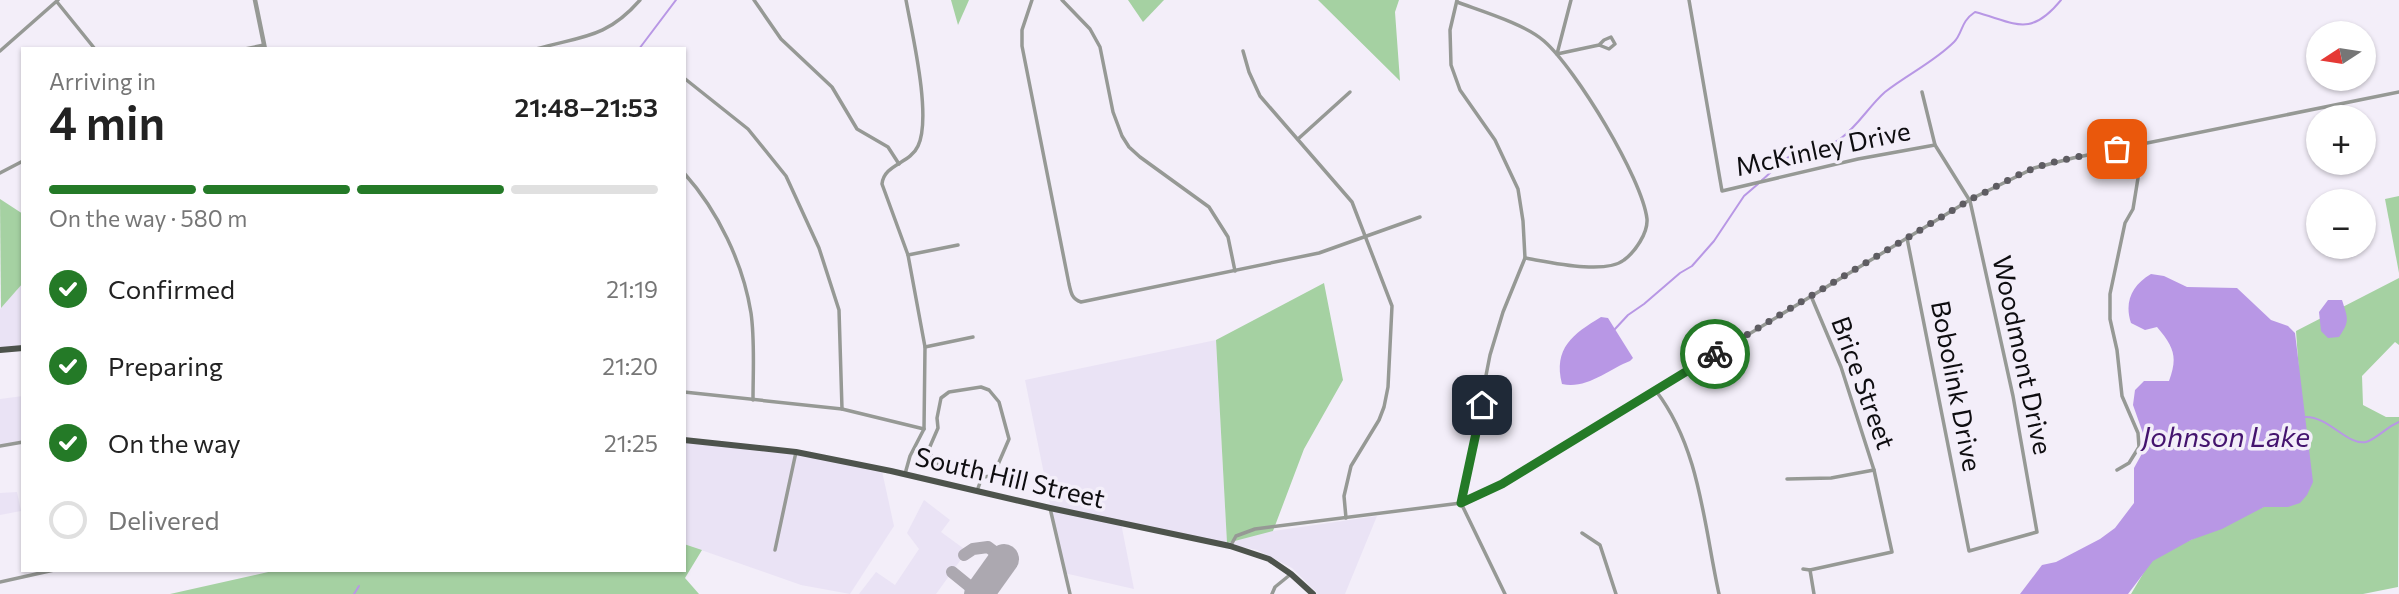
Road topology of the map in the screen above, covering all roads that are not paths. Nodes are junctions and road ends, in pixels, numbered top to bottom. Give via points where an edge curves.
1 (255, 0) edge
2 (640, 0) edge
3 (754, 0) edge
4 (906, 0) edge
5 (1031, 0) edge
6 (1062, 0) edge
7 (1571, 0) edge
8 (1689, 0) edge
9 (57, 1) edge
10 (1457, 1) edge
11 (1599, 45) dead end
12 (93, 47) edge
13 (265, 47) edge
14 (544, 47) edge
15 (0, 51) edge
16 (1244, 51) dead end
17 (1557, 54) junction
18 (686, 80) edge
19 (1350, 92) dead end
20 (1922, 92) dead end
21 (2399, 92) edge
22 (1298, 139) junction
23 (1935, 145) junction
24 (2136, 146) junction
25 (21, 161) edge
26 (899, 164) junction
27 (0, 173) edge
28 (686, 176) edge
29 (1970, 201) junction
30 (1420, 217) dead end
31 (1367, 237) junction
32 (1907, 238) junction
33 (958, 246) dead end
34 (908, 256) junction
35 (1525, 258) junction
36 (1235, 271) junction
37 (1811, 296) junction
38 (973, 337) dead end
39 (926, 347) junction
40 (21, 348) edge
41 (0, 350) edge
42 (1655, 391) junction
43 (686, 392) edge
44 (753, 400) junction
45 (842, 409) junction
46 (924, 429) junction
47 (686, 440) edge
48 (21, 442) edge
49 (0, 446) edge
50 (796, 452) junction
51 (1874, 470) junction
52 (2117, 470) dead end
53 (905, 474) junction
54 (982, 477) junction
55 (1787, 479) dead end
56 (977, 491) junction
57 (1461, 503) junction
58 (1050, 508) junction
59 (1346, 517) junction
60 (1582, 533) dead end
61 (1967, 541) joint
62 (1230, 546) junction
63 (775, 550) dead end
64 (1803, 569) dead end
65 (1810, 570) junction
66 (45, 572) edge
67 (1291, 574) junction
68 (0, 582) edge
69 (1070, 594) edge
70 (1272, 594) edge
71 (1313, 594) edge
72 (1505, 594) edge
73 (1616, 594) edge
74 (1719, 594) edge
75 (1814, 594) edge

1 - 13 street
2 - 14 street via 600,33
3 - 26 street via 781,39 832,87 857,129 883,143
4 - 26 street via 922,114 915,153
5 - 36 street via 1022,46 1071,294 1081,302
6 - 36 street via 1100,47 1113,112 1129,147 1209,207 1228,237
7 - 17 street
8 - 23 street, McKinley Drive via 1722,191
9 - 12 street
9 - 15 street
10 - 17 street via 1542,38
10 - 35 street via 1450,30 1451,65 1460,90 1495,140 1518,189
11 - 17 street
16 - 22 street via 1255,87
17 - 35 street via 1613,139 1636,184 1647,221 1639,244 1623,261 1587,268
18 - 45 street via 748,129 786,176 839,310
19 - 22 street
20 - 23 street
21 - 24 street
22 - 31 street via 1344,190
23 - 29 street, McKinley Drive
24 - 29 street via 2036,167
24 - 52 street via 2138,177 2110,294 2110,319 2122,396 2139,447 2129,463
25 - 27 street
26 - 34 street via 884,174 882,184
28 - 44 street via 717,218 735,257 750,312
29 - 32 street
29 - 61 street, Woodmont Drive via 2037,532 1969,551
30 - 31 street
31 - 36 street via 1319,254
31 - 59 street via 1392,306 1391,350 1384,407 1350,466 1344,496
32 - 37 street
32 - 61 street, Bobolink Drive
33 - 34 street
34 - 39 street
35 - 57 street via 1490,355
37 - 42 street
37 - 51 street, Brice Street via 1841,367
38 - 39 street
39 - 46 street
40 - 41 main road
42 - 57 street via 1502,484
42 - 74 street via 1682,437 1695,476
43 - 44 street
44 - 45 street
45 - 46 street
46 - 53 street
47 - 50 main road, South Hill Street
48 - 49 street
50 - 53 main road, South Hill Street
50 - 63 street
51 - 55 street via 1831,478
51 - 65 street, Brice Street via 1892,552
53 - 56 main road, South Hill Street
54 - 54 street via 993,476 1009,439 999,402 981,387 950,392 941,398 938,428 928,451 939,465
54 - 56 street
56 - 58 main road, South Hill Street
57 - 59 street
57 - 72 street
58 - 62 main road, South Hill Street
58 - 69 street
59 - 62 street via 1255,529 1236,536
60 - 73 street via 1601,545
62 - 67 main road, South Hill Street via 1269,559
64 - 65 street
65 - 75 street
66 - 68 street
67 - 70 street
67 - 71 main road, South Hill Street

